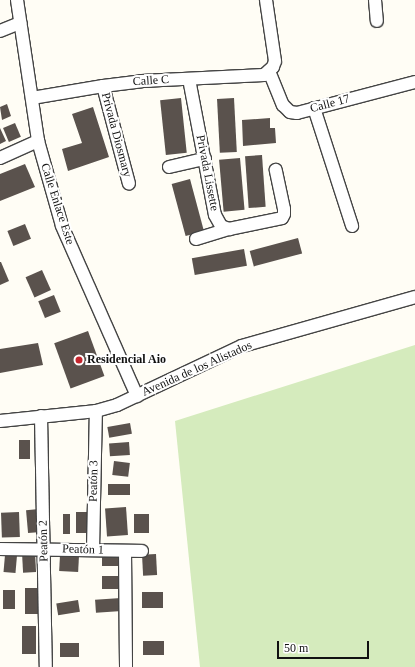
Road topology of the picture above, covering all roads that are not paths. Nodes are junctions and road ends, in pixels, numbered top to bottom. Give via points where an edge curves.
1 (17, 0) edge
2 (266, 0) edge
3 (375, 0) edge
4 (377, 21) dead end
5 (20, 23) junction
6 (0, 30) edge
7 (269, 71) junction
8 (190, 79) junction
9 (415, 82) edge
10 (103, 86) junction
11 (32, 98) junction
12 (314, 108) junction
13 (38, 141) junction
14 (0, 158) edge
15 (205, 159) junction
16 (169, 167) dead end
17 (276, 170) dead end
18 (129, 184) dead end
19 (352, 226) dead end
20 (229, 229) junction
21 (196, 239) dead end
22 (415, 297) edge
23 (137, 396) junction
24 (96, 411) junction
25 (41, 416) junction
26 (0, 421) edge
27 (0, 549) edge
28 (44, 549) junction
29 (93, 550) junction
30 (125, 551) junction
31 (142, 551) dead end
32 (46, 667) edge
33 (126, 667) edge

1 - 5 street, Calle Enlace Este
2 - 7 street via 274,61
3 - 4 street
5 - 6 street
5 - 11 street, Calle Enlace Este
7 - 8 street, Calle C via 258,76
7 - 12 street, Calle 17 via 284,105 290,112 297,113
8 - 10 street, Calle C
8 - 15 street, Privada Lissette
9 - 12 street, Calle 17
10 - 11 street, Calle C
10 - 18 street, Privada Diosmary
11 - 13 street, Calle Enlace Este
12 - 19 street
13 - 14 street
13 - 23 street, Calle Enlace Este via 62,226
15 - 16 street
15 - 20 street, Privada Lissette via 217,221
17 - 20 street via 284,209 282,218
20 - 21 street
22 - 23 street, Avenida de los Alistados via 242,346
23 - 24 street, Avenida de los Alistados
24 - 25 street, Avenida de los Alistados
24 - 29 street, Peatón 3
25 - 26 street, Avenida de los Alistados
25 - 28 street, Peatón 2
27 - 28 street, Peatón 1
28 - 29 street, Peatón 1
28 - 32 street, Peatón 2
29 - 30 street, Peatón 1
30 - 31 street, Peatón 1
30 - 33 street

